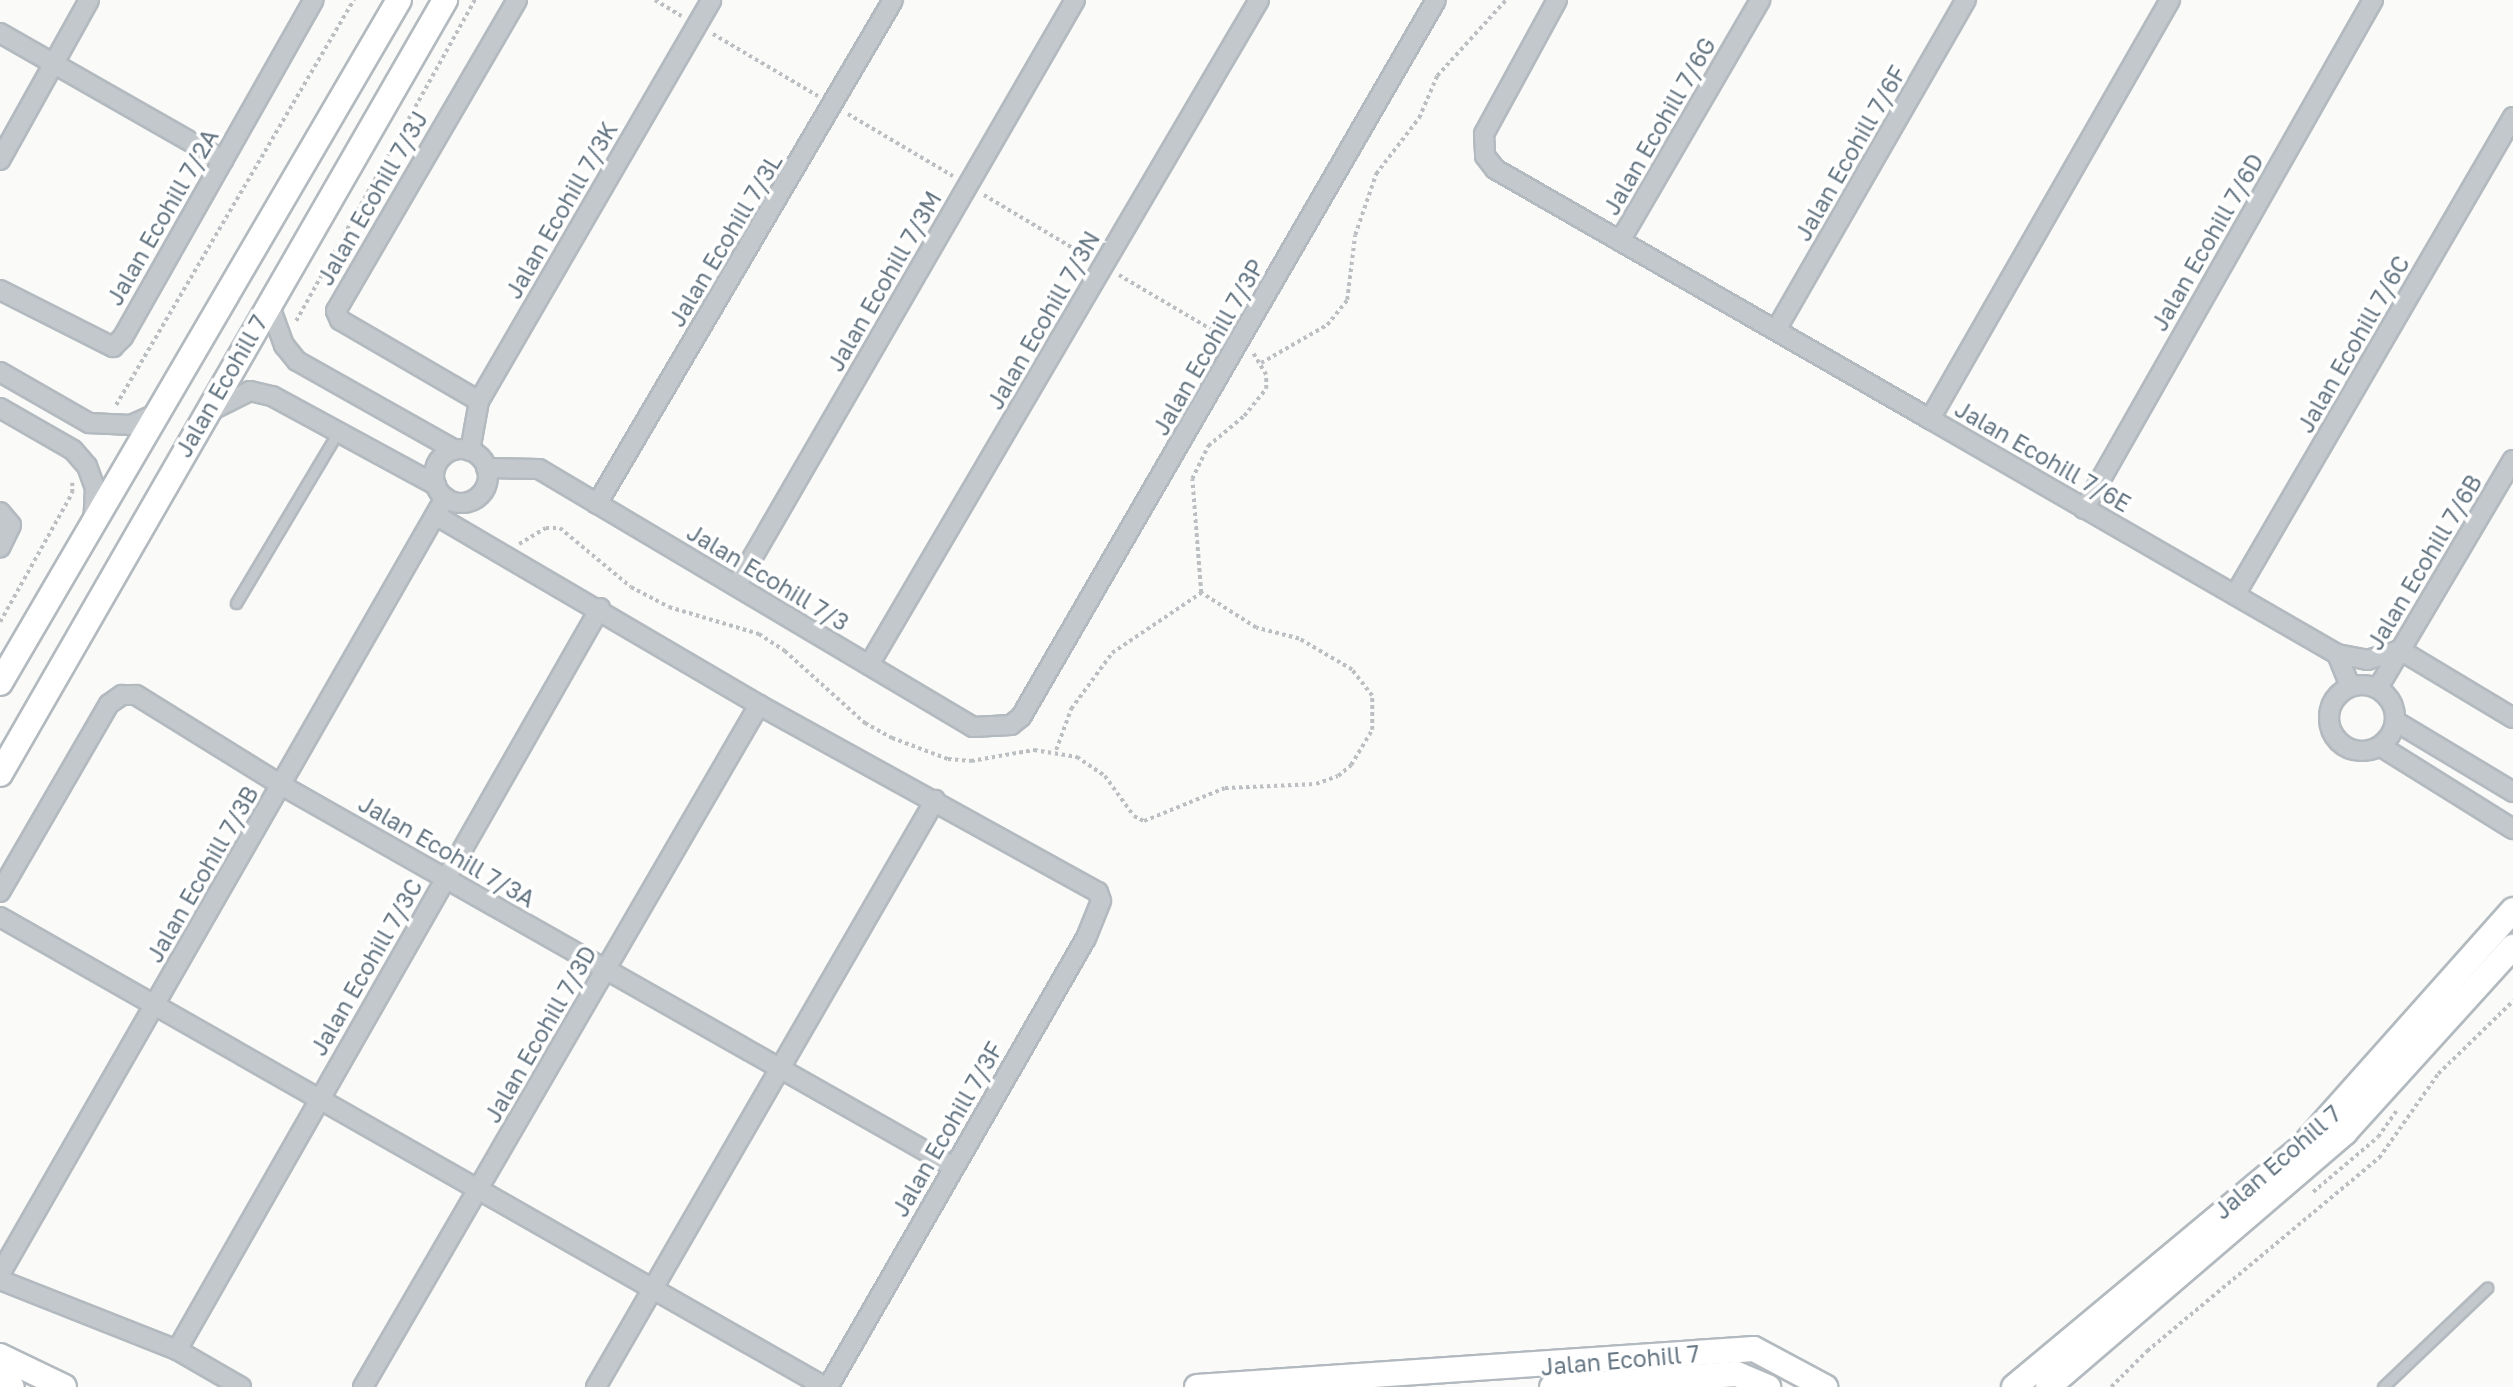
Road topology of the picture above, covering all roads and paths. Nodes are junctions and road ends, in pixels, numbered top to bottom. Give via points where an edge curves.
1 (89, 0) edge
2 (314, 0) edge
3 (355, 0) edge
4 (399, 0) edge
5 (444, 0) edge
6 (475, 0) edge
7 (516, 0) edge
8 (655, 0) edge
9 (710, 0) edge
10 (892, 0) edge
11 (1075, 0) edge
12 (1259, 0) edge
13 (1436, 0) edge
14 (1507, 0) edge
15 (1557, 0) edge
16 (1760, 0) edge
17 (1966, 0) edge
18 (2170, 0) edge
19 (2373, 0) edge
20 (696, 24) junction
21 (0, 33) edge
22 (54, 64) junction
23 (833, 105) junction
24 (2513, 117) edge
25 (0, 160) edge
26 (223, 160) junction
27 (968, 185) junction
28 (1620, 241) junction
29 (1103, 266) junction
30 (0, 290) edge
31 (269, 304) junction
32 (1776, 330) junction
33 (1239, 343) junction
34 (284, 345) junction
35 (1261, 363) junction
36 (0, 372) edge
37 (479, 401) junction
38 (0, 408) edge
39 (206, 413) junction
40 (156, 414) junction
41 (1930, 419) junction
42 (104, 425) junction
43 (339, 430) junction
44 (463, 450) junction
45 (2513, 460) edge
46 (486, 468) junction
47 (72, 477) dead end
48 (440, 492) junction
49 (597, 504) junction
50 (2084, 509) junction
51 (0, 512) edge
52 (437, 516) junction
53 (93, 521) junction
54 (0, 548) edge
55 (506, 556) junction
56 (736, 586) junction
57 (1201, 593) junction
58 (2235, 595) junction
59 (236, 603) dead end
60 (600, 608) junction
61 (0, 622) edge
62 (2400, 650) junction
63 (2337, 654) junction
64 (869, 665) junction
65 (0, 683) edge
66 (2350, 687) junction
67 (2378, 688) junction
68 (759, 705) junction
69 (1021, 717) joint
70 (2513, 718) edge
71 (2395, 722) junction
72 (2380, 746) junction
73 (1056, 751) junction
74 (0, 774) edge
75 (281, 785) junction
76 (2513, 792) edge
77 (935, 800) junction
78 (2513, 829) edge
79 (445, 878) junction
80 (0, 892) edge
81 (2513, 910) edge
82 (0, 917) edge
83 (2513, 947) edge
84 (605, 969) junction
85 (2513, 1001) edge
86 (154, 1007) junction
87 (780, 1068) junction
88 (318, 1100) junction
89 (952, 1166) junction
90 (477, 1189) junction
91 (0, 1274) edge
92 (0, 1280) edge
93 (652, 1289) junction
94 (2487, 1289) dead end
95 (177, 1350) junction
96 (0, 1356) edge
97 (0, 1381) edge
98 (12, 1387) edge
99 (64, 1387) edge
100 (241, 1387) edge
101 (363, 1387) edge
102 (596, 1387) edge
103 (827, 1387) edge
104 (1197, 1387) edge
105 (1552, 1387) edge
106 (1768, 1387) edge
107 (1825, 1387) edge
108 (2014, 1387) edge
109 (2048, 1387) edge
110 (2110, 1387) edge
111 (2383, 1387) edge

1 - 22 street
2 - 26 street, Jalan Ecohill 7/2A
3 - 42 path
4 - 40 street, Jalan Ecohill 7
5 - 31 street, Jalan Ecohill 7
6 - 34 path
7 - 37 street, Jalan Ecohill 7/3J via 336,311 340,320
8 - 20 path
9 - 20 street, Jalan Ecohill 7/3K
10 - 23 street, Jalan Ecohill 7/3L
11 - 27 street, Jalan Ecohill 7/3M
12 - 29 street, Jalan Ecohill 7/3N
13 - 33 street, Jalan Ecohill 7/3P
14 - 35 path via 1437,76 1419,118 1376,174 1355,235 1347,300 1326,325
15 - 28 street via 1483,134 1485,156 1495,169
16 - 28 street, Jalan Ecohill 7/6G
17 - 32 street, Jalan Ecohill 7/6F
18 - 41 street, Jalan Ecohill 7/6E
19 - 50 street, Jalan Ecohill 7/6D
20 - 23 path
20 - 37 street, Jalan Ecohill 7/3K
21 - 22 street
22 - 25 street
22 - 26 street
23 - 27 path
23 - 49 street, Jalan Ecohill 7/3L
24 - 58 street, Jalan Ecohill 7/6C
26 - 30 street, Jalan Ecohill 7/2A via 123,337 113,346
27 - 29 path
27 - 56 street, Jalan Ecohill 7/3M
28 - 32 street
29 - 33 path
29 - 64 street, Jalan Ecohill 7/3N
31 - 34 street
31 - 39 street, Jalan Ecohill 7
32 - 41 street
33 - 35 path
33 - 69 street, Jalan Ecohill 7/3P
34 - 44 street via 297,361
35 - 57 path via 1265,389 1259,401 1208,446 1192,479
36 - 42 street via 89,423
37 - 44 street, Jalan Ecohill 7/3K
38 - 53 street via 73,450 87,466 94,488
39 - 43 street via 250,391 272,396
39 - 74 street, Jalan Ecohill 7
40 - 42 street via 131,425
40 - 53 street, Jalan Ecohill 7
41 - 50 street, Jalan Ecohill 7/6E
43 - 48 street
43 - 59 lane
44 - 46 street
44 - 48 street via 438,463
45 - 62 street, Jalan Ecohill 7/6B
46 - 48 street via 487,484 477,497 461,503
46 - 49 street, Jalan Ecohill 7/3 via 539,469
47 - 61 path via 72,493
48 - 52 street, Jalan Ecohill 7/3B
49 - 56 street, Jalan Ecohill 7/3
50 - 58 street, Jalan Ecohill 7/6E
51 - 54 street via 10,525
52 - 55 street
52 - 75 street, Jalan Ecohill 7/3B
53 - 65 street, Jalan Ecohill 7
55 - 60 street
55 - 73 path via 546,528 560,528 631,587 669,607 759,634 785,651 865,723 916,748 971,761
56 - 64 street, Jalan Ecohill 7/3
57 - 73 path via 1105,661 1071,709
57 - 73 path via 1256,628 1299,639 1352,670 1366,684 1375,713 1367,739 1351,765 1316,784 1225,788 1144,821 1134,816 1105,776 1077,757
58 - 63 street, Jalan Ecohill 7/6E
60 - 68 street
60 - 79 street, Jalan Ecohill 7/3C
62 - 63 street via 2367,660
62 - 67 street, Jalan Ecohill 7/6B
62 - 70 street
63 - 66 street
64 - 69 street, Jalan Ecohill 7/3 via 972,727 1002,728
66 - 67 street
66 - 72 street via 2331,705 2333,735 2359,751
67 - 71 street via 2391,701
68 - 77 street
68 - 84 street, Jalan Ecohill 7/3D
71 - 72 street
71 - 76 street
72 - 78 street
75 - 79 street, Jalan Ecohill 7/3A
75 - 80 street, Jalan Ecohill 7/3A via 169,711 136,695 122,695 109,704
75 - 86 street, Jalan Ecohill 7/3B
77 - 87 street
77 - 89 street, Jalan Ecohill 7/3F via 1098,892 1101,901 1086,937
79 - 84 street, Jalan Ecohill 7/3A
79 - 88 street, Jalan Ecohill 7/3C
81 - 108 street, Jalan Ecohill 7 via 2303,1146
82 - 86 street
83 - 109 street via 2345,1132
84 - 87 street, Jalan Ecohill 7/3A
84 - 90 street, Jalan Ecohill 7/3D
85 - 110 path via 2438,1074 2379,1158
86 - 88 street
86 - 91 street, Jalan Ecohill 7/3B
87 - 89 street, Jalan Ecohill 7/3A
87 - 93 street
88 - 90 street
88 - 95 street, Jalan Ecohill 7/3C
89 - 103 street, Jalan Ecohill 7/3F
90 - 93 street
90 - 101 street, Jalan Ecohill 7/3D
92 - 95 street
93 - 102 street
93 - 103 street
94 - 111 lane
95 - 100 street
96 - 99 street
97 - 98 street
104 - 107 street, Jalan Ecohill 7 via 1754,1349
105 - 106 street via 1737,1374

